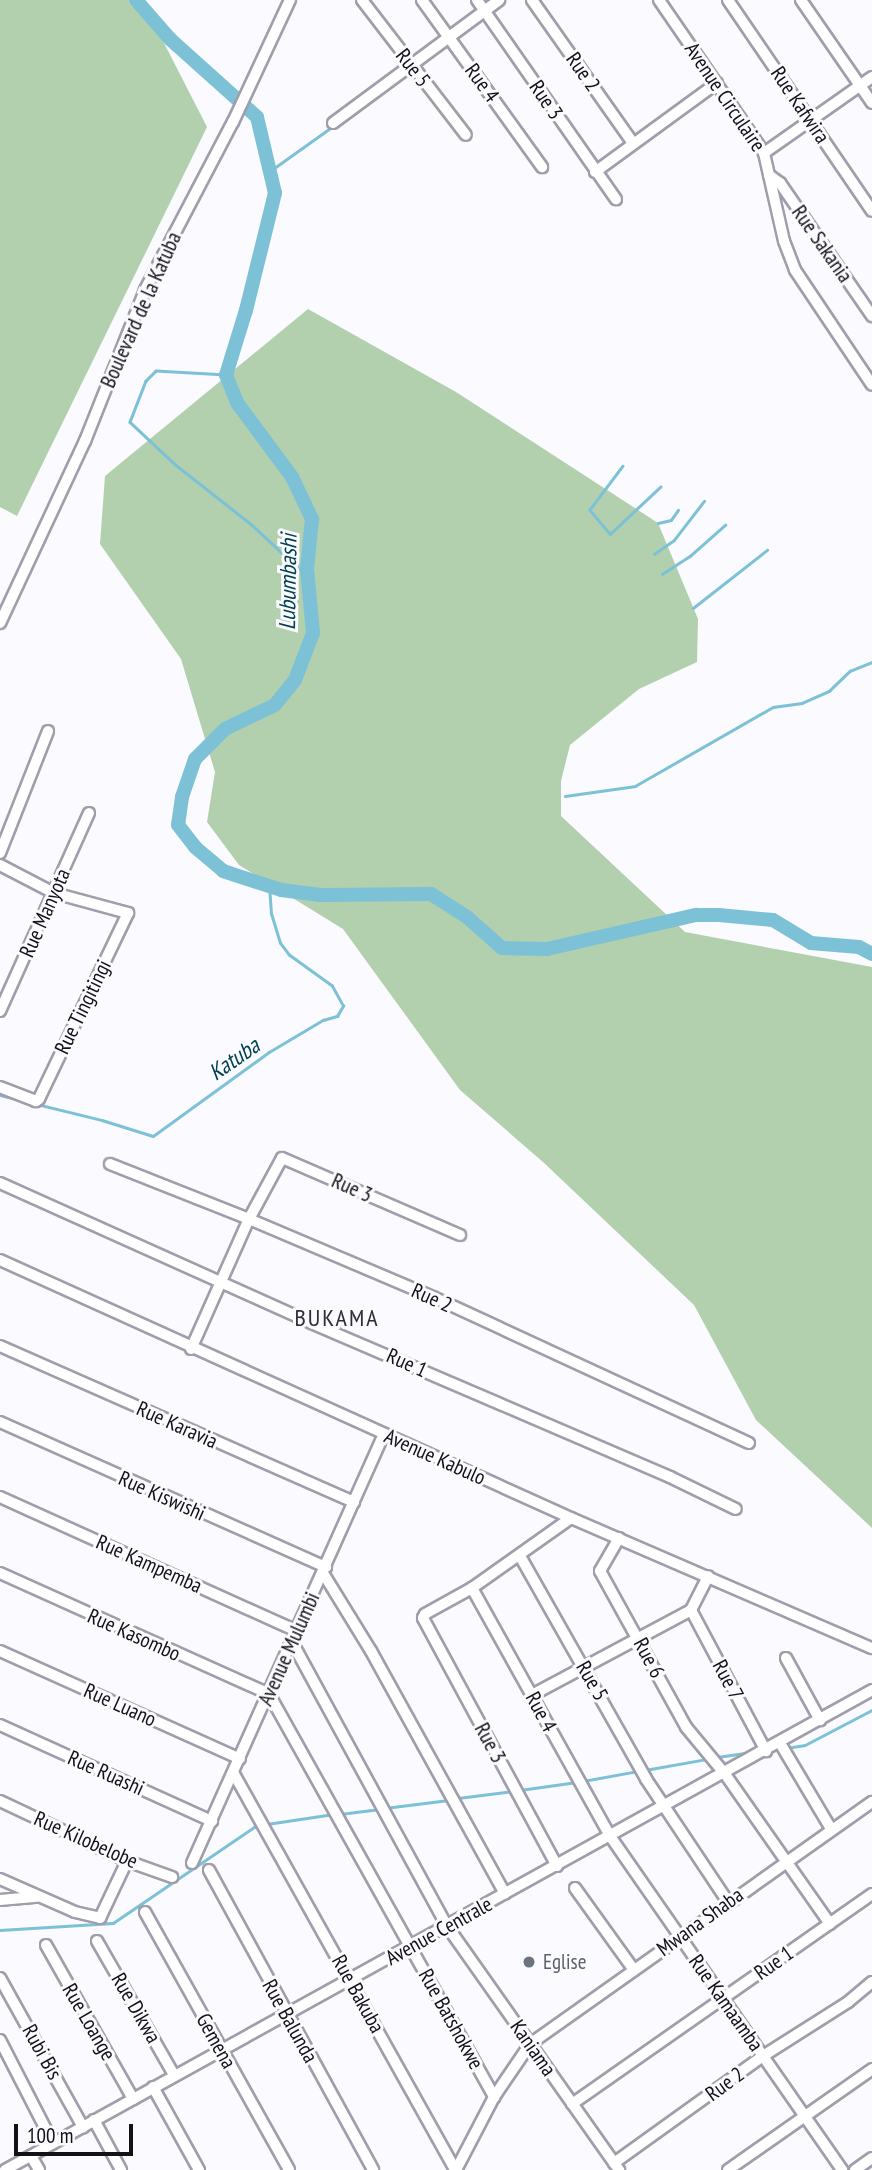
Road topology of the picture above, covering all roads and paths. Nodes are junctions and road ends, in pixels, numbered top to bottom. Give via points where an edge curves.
1 (290, 0) edge
2 (362, 0) edge
3 (422, 0) edge
4 (477, 0) edge
5 (499, 0) edge
6 (533, 0) edge
7 (659, 0) edge
8 (728, 0) edge
9 (801, 0) edge
10 (484, 10) junction
11 (448, 37) junction
12 (411, 66) junction
13 (872, 77) edge
14 (717, 83) junction
15 (860, 86) junction
16 (872, 103) edge
17 (811, 121) junction
18 (333, 123) dead end
19 (466, 135) dead end
20 (634, 143) junction
21 (764, 153) junction
22 (542, 167) dead end
23 (595, 172) junction
24 (769, 175) junction
25 (616, 199) dead end
26 (872, 211) edge
27 (872, 316) edge
28 (872, 385) edge
29 (0, 623) edge
30 (48, 731) dead end
31 (89, 813) dead end
32 (0, 853) edge
33 (0, 865) edge
34 (54, 893) junction
35 (0, 1012) edge
36 (0, 1087) edge
37 (110, 1164) dead end
38 (0, 1183) edge
39 (249, 1219) junction
40 (460, 1235) dead end
41 (0, 1260) edge
42 (221, 1282) junction
43 (0, 1346) edge
44 (191, 1349) junction
45 (0, 1422) edge
46 (384, 1434) junction
47 (748, 1443) dead end
48 (0, 1497) edge
49 (354, 1502) junction
50 (736, 1509) dead end
51 (571, 1518) junction
52 (619, 1538) junction
53 (520, 1556) junction
54 (324, 1570) junction
55 (0, 1573) edge
56 (708, 1576) junction
57 (472, 1588) junction
58 (691, 1609) junction
59 (638, 1636) junction
60 (294, 1637) junction
61 (872, 1648) edge
62 (0, 1651) edge
63 (786, 1658) dead end
64 (583, 1666) junction
65 (872, 1690) edge
66 (269, 1695) junction
67 (532, 1695) junction
68 (820, 1720) junction
69 (0, 1725) edge
70 (780, 1743) junction
71 (766, 1751) junction
72 (240, 1759) junction
73 (234, 1774) junction
74 (725, 1774) junction
75 (0, 1801) edge
76 (872, 1802) edge
77 (664, 1807) junction
78 (212, 1821) junction
79 (831, 1829) junction
80 (610, 1836) junction
81 (127, 1861) junction
82 (784, 1861) junction
83 (192, 1863) dead end
84 (557, 1866) junction
85 (209, 1870) dead end
86 (172, 1877) dead end
87 (0, 1879) edge
88 (575, 1888) dead end
89 (872, 1894) edge
90 (505, 1895) junction
91 (39, 1896) junction
92 (0, 1900) edge
93 (728, 1902) junction
94 (145, 1912) dead end
95 (830, 1924) junction
96 (447, 1926) junction
97 (680, 1937) junction
98 (97, 1941) dead end
99 (46, 1945) dead end
100 (411, 1946) junction
101 (634, 1970) junction
102 (0, 1978) edge
103 (350, 1979) junction
104 (872, 1982) edge
105 (725, 1998) junction
106 (286, 2015) junction
107 (0, 2041) edge
108 (530, 2044) junction
109 (221, 2050) junction
110 (763, 2056) junction
111 (872, 2069) edge
112 (174, 2076) junction
113 (153, 2087) junction
114 (494, 2097) junction
115 (133, 2099) junction
116 (572, 2104) junction
117 (805, 2117) junction
118 (94, 2120) junction
119 (83, 2126) junction
120 (53, 2143) junction
121 (31, 2156) junction
122 (872, 2158) edge
123 (616, 2166) edge
124 (5, 2170) edge
125 (39, 2170) edge
126 (121, 2170) edge
127 (198, 2170) edge
128 (289, 2170) edge
129 (373, 2170) edge
130 (455, 2170) edge
131 (728, 2170) edge
132 (842, 2170) edge
133 (855, 2170) edge

1 - 29 street, Boulevard de la Katuba via 233,122 145,290 85,441
2 - 12 street, Rue 5
3 - 11 street, Rue 4
4 - 10 street, Rue 3
5 - 10 street
6 - 20 street, Rue 2
7 - 14 street, Avenue Circulaire
8 - 17 street, Rue Kafwira
9 - 15 street
10 - 11 street
10 - 23 street, Rue 3
11 - 12 street
11 - 22 street, Rue 4
12 - 18 street
12 - 19 street, Rue 5
13 - 15 street
14 - 20 street
14 - 21 street, Avenue Circulaire
15 - 16 street
15 - 17 street
17 - 21 street
17 - 26 street, Rue Kafwira
20 - 23 street
21 - 24 street, Avenue Circulaire
23 - 25 street, Rue 3
24 - 27 street, Rue Sakania via 780,183
24 - 28 street, Avenue Circulaire via 783,241 795,270
30 - 32 street
31 - 34 street, Rue Manyota
33 - 34 street
34 - 35 street, Rue Manyota
34 - 36 street, Rue Tingitingi via 128,913 36,1101
37 - 39 street, Rue 2
38 - 42 street, Rue 1
39 - 40 street, Rue 3 via 282,1158
39 - 42 street
39 - 47 street, Rue 2 via 433,1297
41 - 44 street, Avenue Kabulo
42 - 44 street
42 - 50 street, Rue 1 via 670,1476
43 - 49 street, Rue Karavia
44 - 46 street, Avenue Kabulo
45 - 54 street, Rue Kiswishi
46 - 49 street, Avenue Mulumbi
46 - 51 street, Avenue Kabulo
48 - 60 street, Rue Kampemba
49 - 54 street, Avenue Mulumbi
51 - 52 street, Avenue Kabulo
51 - 53 street
52 - 56 street, Avenue Kabulo
52 - 59 street, Rue 6 via 600,1571
53 - 57 street
53 - 64 street, Rue 5
54 - 60 street, Avenue Mulumbi
54 - 90 street
55 - 66 street, Rue Kasombo
56 - 58 street
56 - 61 street, Avenue Kabulo
57 - 67 street, Rue 4
57 - 84 street, Rue 3 via 423,1618
58 - 59 street
58 - 71 street, Rue 7
59 - 64 street
59 - 74 street, Rue 6 via 686,1727
60 - 66 street, Avenue Mulumbi
60 - 96 street
62 - 72 street, Rue Luano
63 - 68 street
64 - 67 street
64 - 77 street, Rue 5
65 - 68 street, Avenue Centrale
66 - 72 street, Avenue Mulumbi
66 - 100 street, Rue Batshokwe
67 - 80 street, Rue 4
68 - 70 street, Avenue Centrale
69 - 78 street, Rue Ruashi
70 - 71 street, Avenue Centrale
70 - 79 street
71 - 74 street, Avenue Centrale
72 - 73 street, Avenue Mulumbi
73 - 78 street, Avenue Mulumbi
73 - 103 street, Rue Bakuba
74 - 77 street, Avenue Centrale
74 - 82 street, Rue 6
75 - 81 street, Rue Kilobelobe
76 - 79 street, Mwana Shaba
77 - 80 street, Avenue Centrale
77 - 93 street, Rue 5
78 - 83 street, Avenue Mulumbi
79 - 82 street, Mwana Shaba
80 - 84 street, Avenue Centrale
80 - 97 street, Rue Kamaamba
81 - 86 street, Rue Kilobelobe
81 - 91 street via 100,1918
82 - 93 street, Mwana Shaba
82 - 95 street, Rue 6
84 - 90 street, Avenue Centrale
85 - 106 street, Rue Balunda
87 - 91 street
88 - 101 street
89 - 95 street, Rue 1
90 - 96 street, Avenue Centrale
91 - 92 street
93 - 97 street, Mwana Shaba
94 - 109 street, Gemena
95 - 105 street, Rue 1
96 - 100 street, Avenue Centrale
96 - 108 street, Kaniama
97 - 101 street, Mwana Shaba
97 - 105 street, Rue Kamaamba
98 - 112 street, Rue Dikwa
99 - 115 street, Rue Loange
100 - 103 street, Avenue Centrale
100 - 114 street, Rue Batshokwe
101 - 108 street, Mwana Shaba
102 - 119 street, Rubi Bis
103 - 106 street, Avenue Centrale
103 - 130 street, Rue Bakuba
104 - 110 street, Rue 2
105 - 110 street, Rue Kamaamba
105 - 116 street, Rue 1
106 - 109 street, Avenue Centrale
106 - 129 street, Rue Balunda
107 - 120 street
108 - 114 street
108 - 116 street, Kaniama
109 - 112 street, Avenue Centrale
109 - 128 street, Gemena
110 - 117 street, Rue Kamaamba
110 - 123 street, Rue 2
111 - 117 street
112 - 113 street, Avenue Centrale
113 - 115 street, Avenue Centrale
113 - 127 street
114 - 130 street
115 - 118 street, Avenue Centrale
116 - 123 street, Kaniama
117 - 131 street
117 - 132 street, Rue Kamaamba
118 - 119 street, Avenue Centrale
118 - 126 street
119 - 120 street, Avenue Centrale
120 - 121 street, Avenue Centrale
121 - 124 street, Avenue Centrale
121 - 125 street
122 - 133 street

